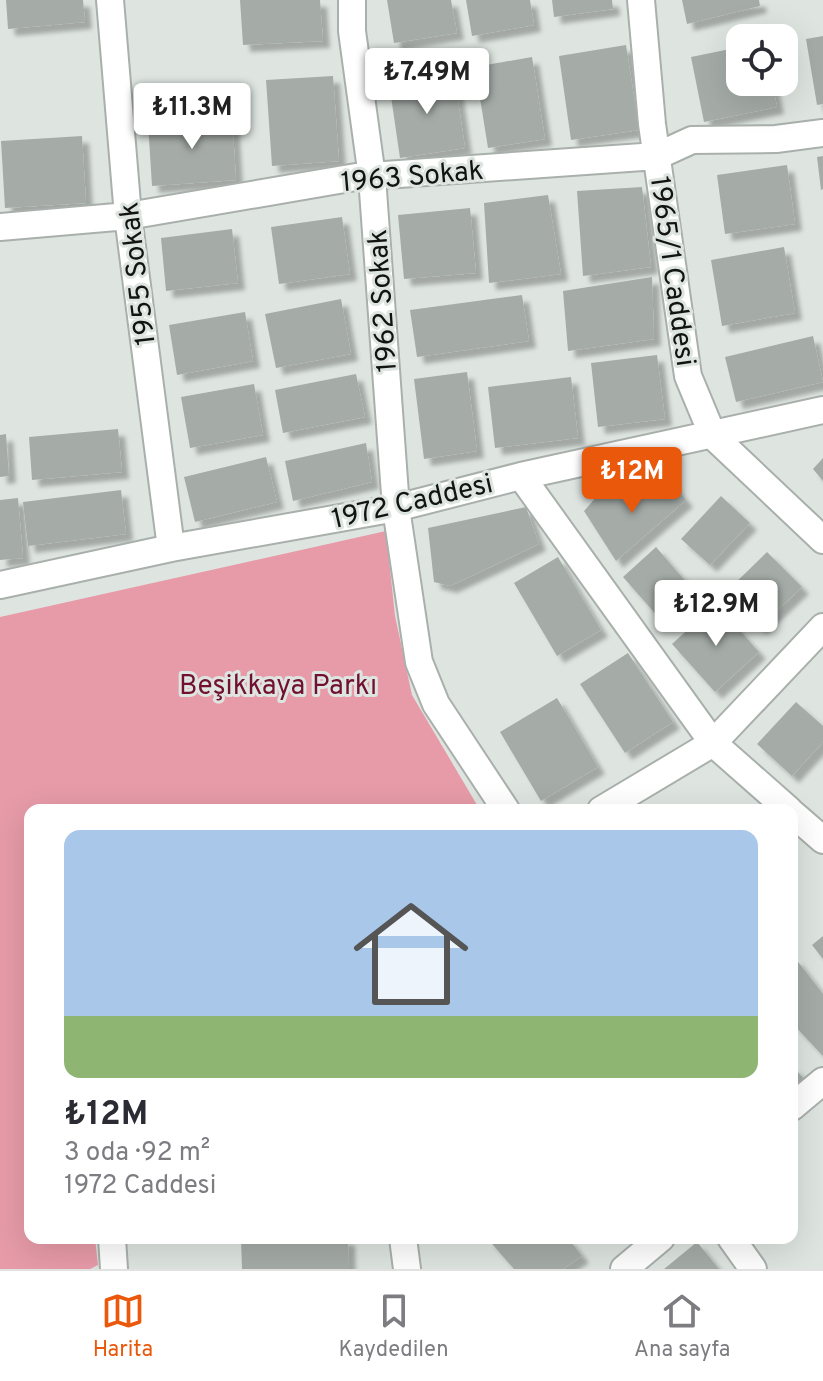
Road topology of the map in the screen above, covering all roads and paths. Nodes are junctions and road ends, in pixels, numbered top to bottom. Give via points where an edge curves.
1 (110, 0) edge
2 (352, 0) edge
3 (641, 0) edge
4 (823, 133) edge
5 (657, 156) junction
6 (372, 177) junction
7 (128, 216) junction
8 (0, 227) edge
9 (823, 410) edge
10 (713, 436) junction
11 (521, 476) junction
12 (396, 508) junction
13 (823, 540) edge
14 (171, 548) junction
15 (0, 585) edge
16 (823, 627) edge
17 (713, 743) junction
18 (502, 804) edge
19 (611, 804) edge
20 (782, 804) edge
21 (798, 818) edge
22 (823, 840) edge
23 (823, 1081) edge
24 (798, 1102) edge
25 (112, 1244) edge
26 (404, 1244) edge
27 (654, 1244) edge
28 (735, 1244) edge
29 (114, 1269) edge
30 (407, 1269) edge
31 (624, 1269) edge
32 (753, 1269) edge

1 - 7 street, 1955 Sokak
2 - 6 street, 1962 Sokak
3 - 5 street, 1965/1 Caddesi
4 - 5 street, 1963 Sokak via 692,140
5 - 6 street, 1963 Sokak
5 - 10 street, 1965/1 Caddesi via 688,376
6 - 7 street, 1963 Sokak
6 - 12 street, 1962 Sokak
7 - 8 street, 1963 Sokak
7 - 14 street, 1955 Sokak
9 - 10 street, 1972 Caddesi
10 - 11 street, 1972 Caddesi
10 - 13 street, 1965/1 Caddesi
11 - 12 street, 1972 Caddesi
11 - 17 street
12 - 14 street, 1972 Caddesi
12 - 18 street, 1962 Sokak via 419,662 436,704
14 - 15 street, 1972 Caddesi
16 - 17 street
17 - 19 street
17 - 20 street
21 - 22 street
23 - 24 street
25 - 29 street
26 - 30 street
27 - 31 street
28 - 32 street

